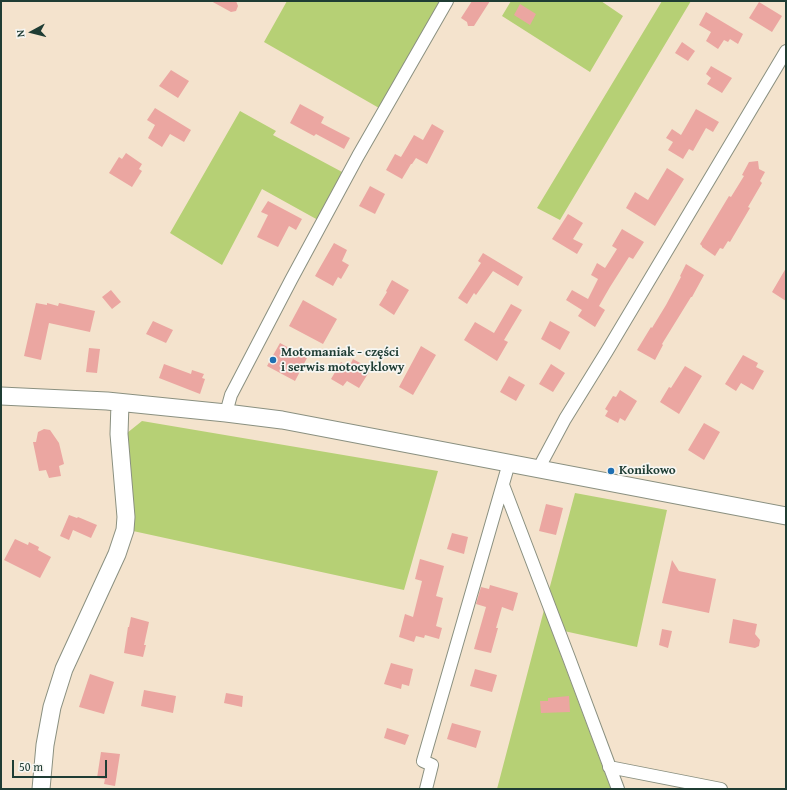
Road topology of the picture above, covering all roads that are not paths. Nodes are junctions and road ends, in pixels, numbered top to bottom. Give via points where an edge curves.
1 (447, 1) edge
2 (786, 51) edge
3 (1, 396) edge
4 (120, 403) junction
5 (226, 413) junction
6 (509, 463) junction
7 (541, 469) junction
8 (503, 485) junction
9 (786, 516) edge
10 (609, 768) junction
11 (41, 789) edge
12 (426, 789) edge
13 (618, 789) edge
14 (721, 789) edge

1 - 5 street via 358,156 291,280 231,395
2 - 7 street via 565,419 542,462
3 - 4 main road
4 - 5 main road
4 - 11 main road via 119,434 125,530 64,669 52,707
5 - 6 main road via 306,424
6 - 7 main road
6 - 8 street
7 - 9 main road
8 - 10 street
8 - 12 street via 423,762 432,765
10 - 13 street
10 - 14 street

